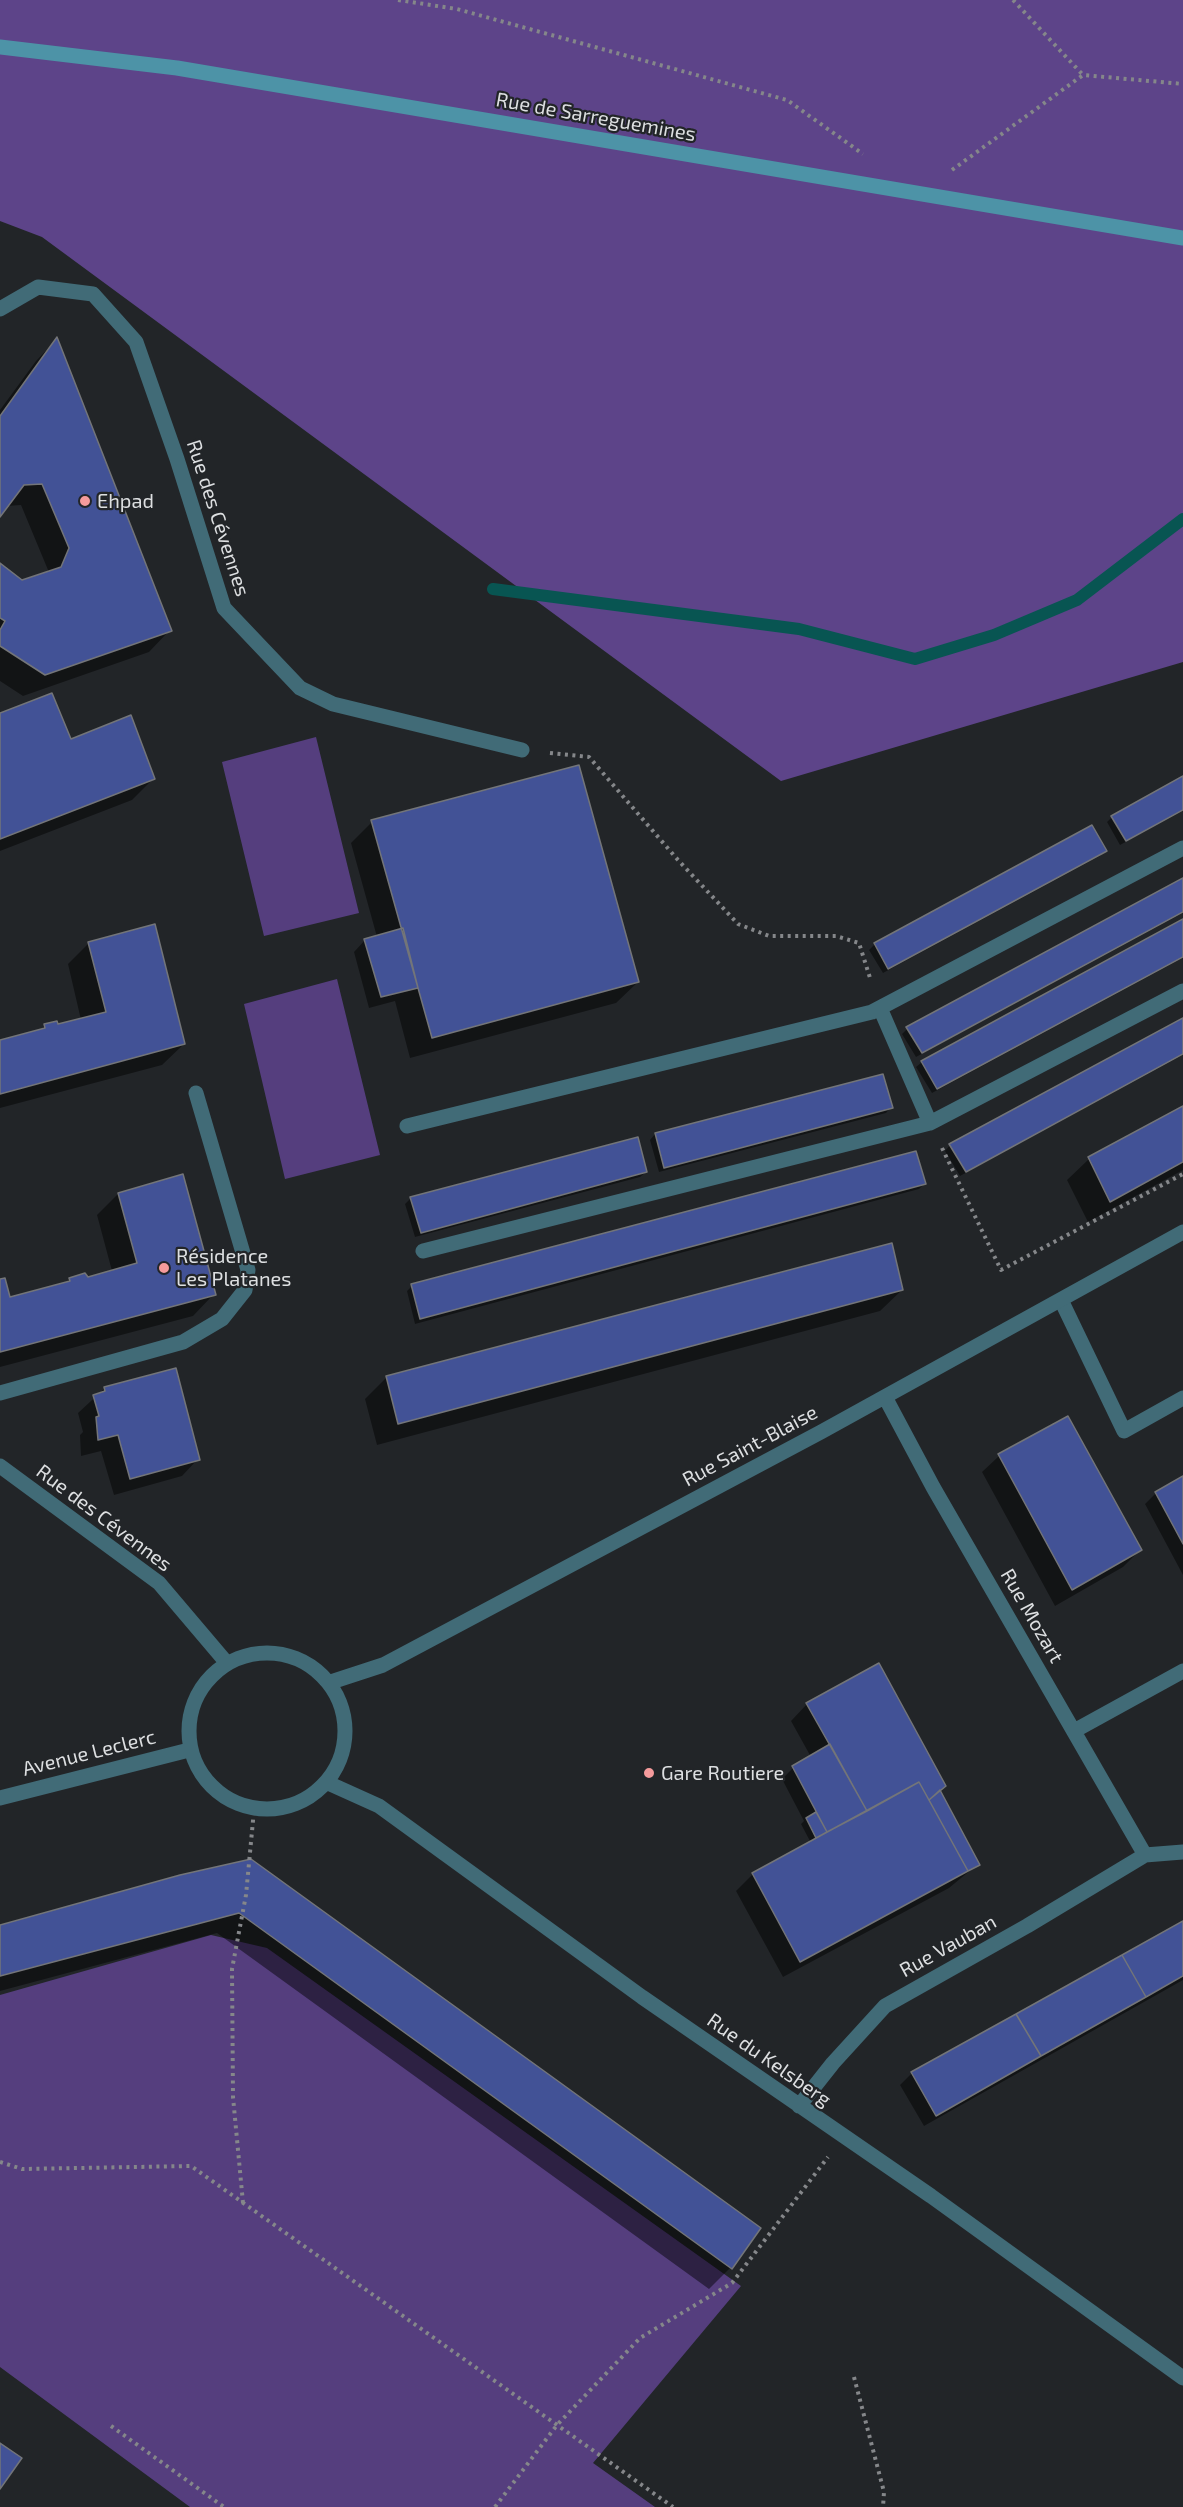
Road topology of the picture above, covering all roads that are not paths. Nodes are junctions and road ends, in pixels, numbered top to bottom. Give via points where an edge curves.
1 (0, 47) edge
2 (1183, 238) edge
3 (0, 309) edge
4 (522, 750) road end
5 (1183, 848) edge
6 (1183, 992) edge
7 (879, 1008) junction
8 (196, 1093) dead end
9 (930, 1123) junction
10 (407, 1126) dead end
11 (1183, 1232) edge
12 (423, 1251) dead end
13 (1060, 1300) junction
14 (0, 1393) edge
15 (885, 1397) junction
16 (1183, 1398) edge
17 (0, 1466) edge
18 (226, 1662) junction
19 (1183, 1671) edge
20 (331, 1682) junction
21 (1074, 1731) junction
22 (189, 1750) junction
23 (328, 1783) junction
24 (0, 1798) edge
25 (1183, 1852) edge
26 (1145, 1855) junction
27 (799, 2106) junction
28 (1183, 2378) edge

1 - 2 main road, Rue de Sarreguemines via 177,68
3 - 4 street, Rue des Cévennes via 38,287 93,294 136,342 224,608 300,688 333,704
5 - 7 street
6 - 9 street
7 - 9 street
7 - 10 street
8 - 14 street via 248,1270 245,1290 222,1319 183,1342
9 - 12 street
11 - 13 street, Rue Saint-Blaise
13 - 15 street, Rue Saint-Blaise
13 - 16 street via 1124,1431
15 - 20 street, Rue Saint-Blaise via 383,1665
15 - 21 street, Rue Mozart
17 - 18 street, Rue des Cévennes via 159,1583
18 - 20 street via 264,1650 304,1659
18 - 22 street via 193,1700
19 - 21 street
20 - 23 street via 346,1715 344,1753
21 - 26 street, Rue Mozart
22 - 23 street via 210,1788 254,1810 291,1808
22 - 24 street, Avenue Leclerc
23 - 27 street, Rue du Kelsberg via 379,1806
25 - 26 street
26 - 27 street, Rue Vauban via 885,2006
27 - 28 street, Rue du Kelsberg

